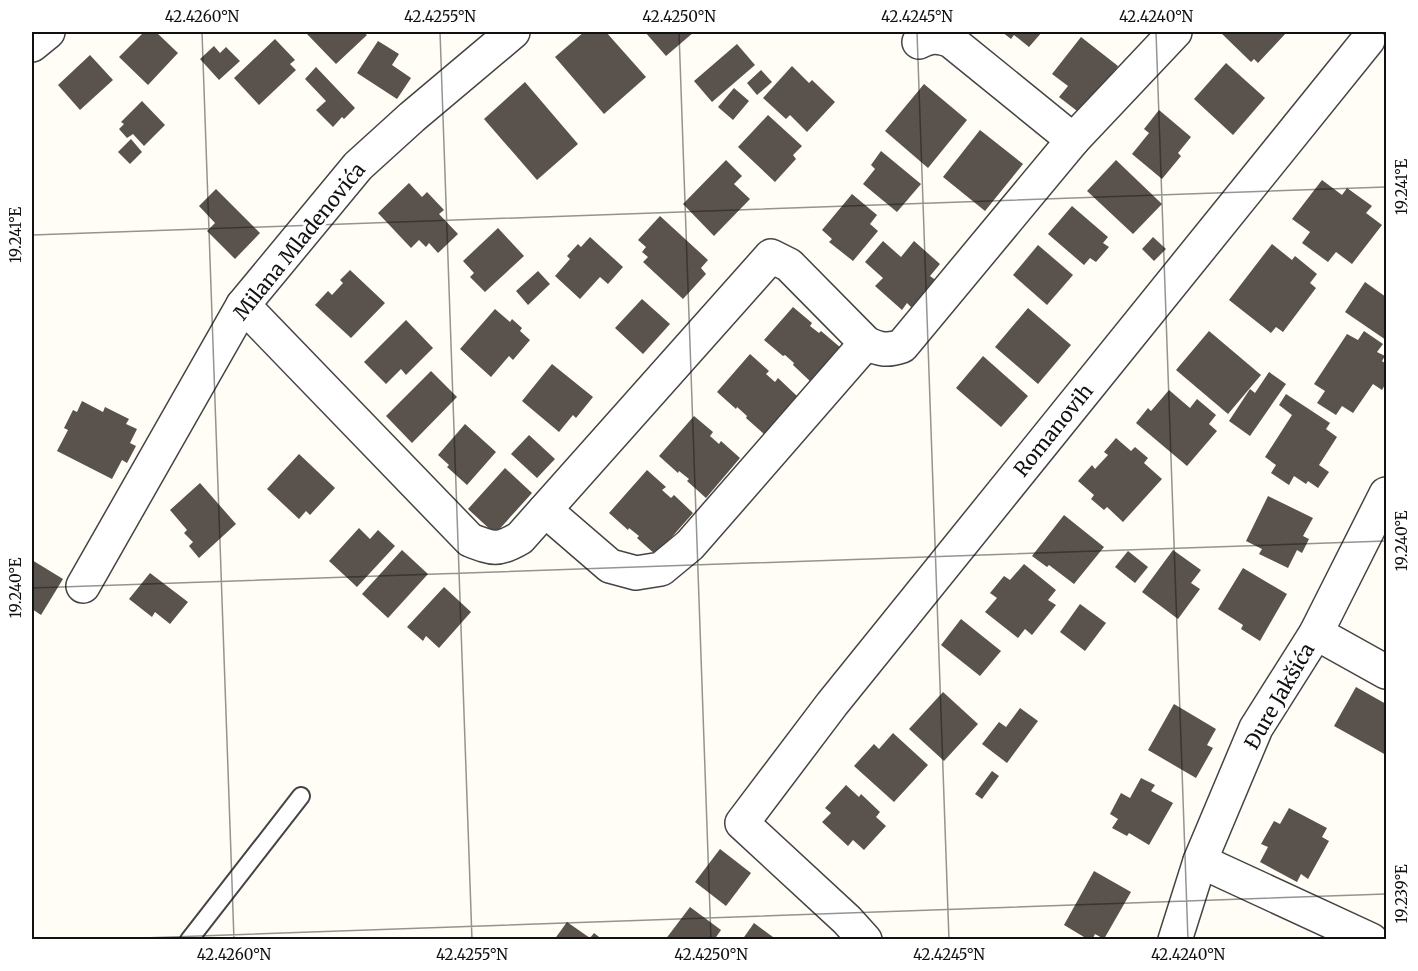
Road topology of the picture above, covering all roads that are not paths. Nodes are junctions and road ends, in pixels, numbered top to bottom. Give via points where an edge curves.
1 (48, 32) edge
2 (513, 32) edge
3 (1175, 32) edge
4 (919, 42) dead end
5 (1371, 44) edge
6 (32, 45) edge
7 (1073, 140) junction
8 (243, 305) junction
9 (866, 343) junction
10 (1386, 494) edge
11 (545, 510) junction
12 (1377, 537) edge
13 (83, 586) dead end
14 (1316, 633) junction
15 (1386, 672) edge
16 (301, 796) dead end
17 (1200, 861) junction
18 (189, 939) edge
19 (865, 939) edge
20 (1176, 939) edge
21 (1371, 939) edge

1 - 6 street
2 - 8 street, Milana Mladenovića via 358,166
3 - 7 street
4 - 7 street via 930,36 951,41
5 - 19 street, Romanovih via 832,704 742,823
7 - 9 street via 902,346 880,350
8 - 11 street via 470,540 503,548 520,538
8 - 13 street, Milana Mladenovića
9 - 11 street via 690,545 661,569 636,573 610,566
9 - 11 street via 789,266 771,256
10 - 12 street, Đure Jakšića
12 - 14 street, Đure Jakšića
14 - 15 street
14 - 17 street, Đure Jakšića via 1256,728
16 - 18 lane
17 - 20 street, Đure Jakšića
17 - 21 street

